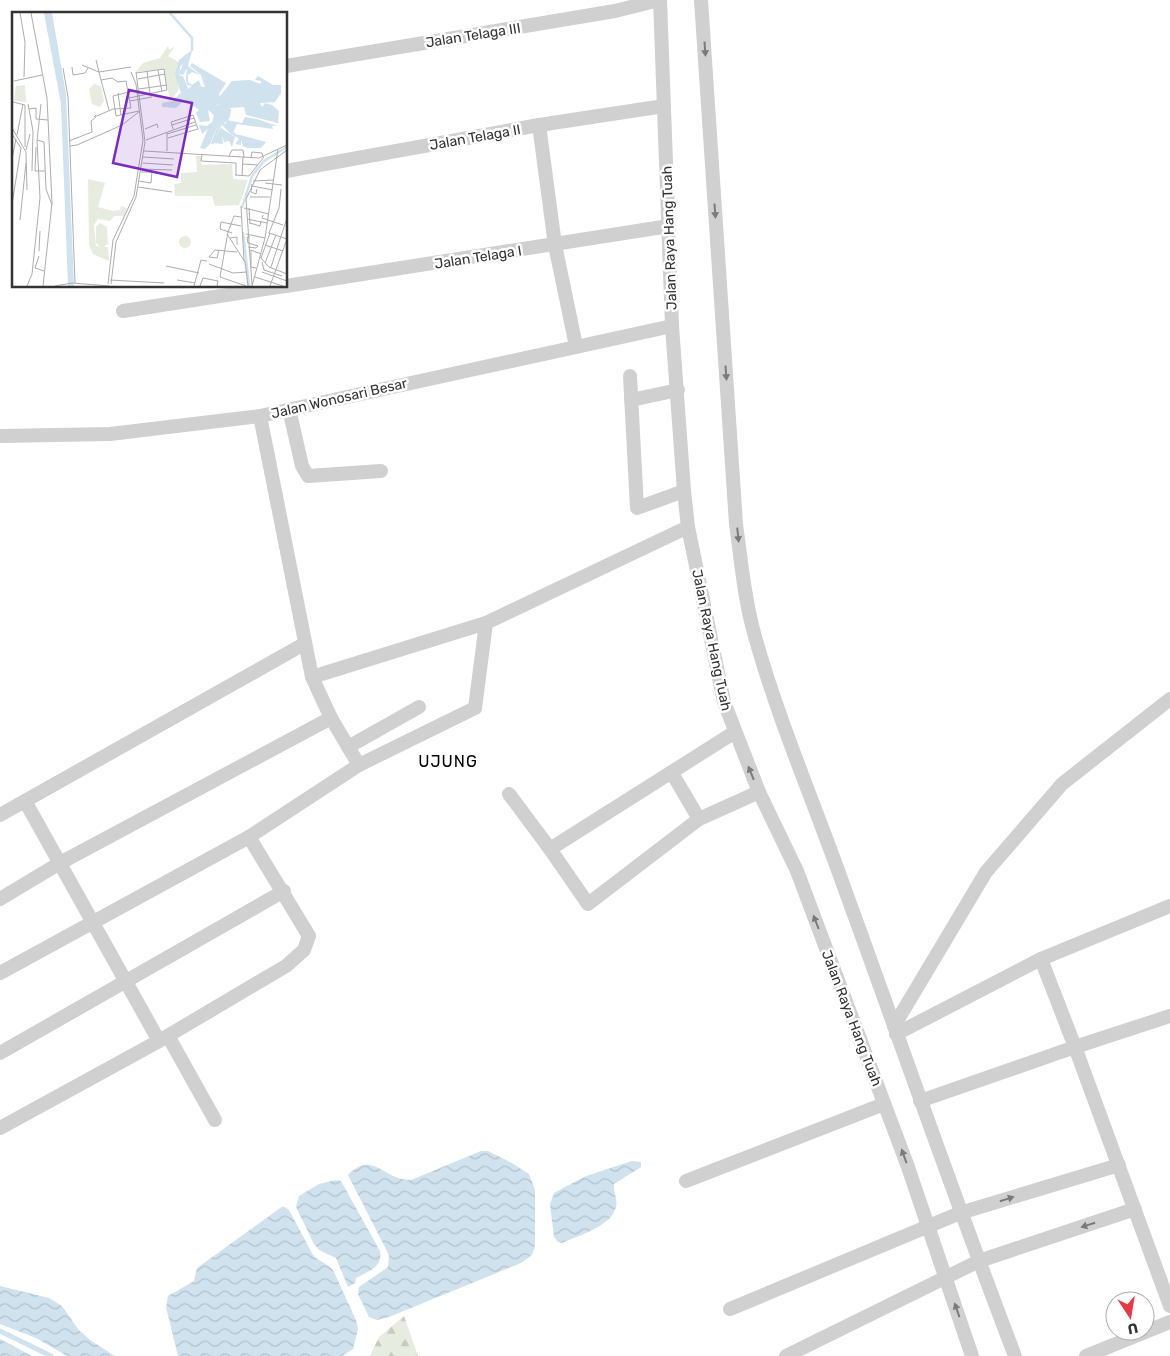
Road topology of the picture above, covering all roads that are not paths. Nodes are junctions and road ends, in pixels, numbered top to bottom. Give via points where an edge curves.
1 (659, 0) edge
2 (701, 0) edge
3 (288, 66) edge
4 (664, 106) junction
5 (539, 126) junction
6 (288, 171) edge
7 (669, 226) junction
8 (555, 245) junction
9 (288, 286) edge
10 (273, 288) edge
11 (123, 311) dead end
12 (672, 326) junction
13 (576, 346) junction
14 (630, 376) dead end
15 (678, 390) junction
16 (631, 400) junction
17 (289, 409) junction
18 (260, 416) junction
19 (0, 436) edge
20 (381, 471) dead end
21 (684, 491) junction
22 (688, 526) junction
23 (486, 623) junction
24 (304, 644) junction
25 (312, 677) junction
26 (1170, 699) edge
27 (420, 707) dead end
28 (331, 718) junction
29 (734, 732) junction
30 (348, 747) junction
31 (359, 765) junction
32 (672, 773) junction
33 (759, 792) junction
34 (509, 794) dead end
35 (25, 801) junction
36 (0, 815) edge
37 (699, 819) junction
38 (249, 837) junction
39 (550, 849) junction
40 (60, 863) junction
41 (284, 891) junction
42 (0, 899) edge
43 (1170, 906) edge
44 (94, 922) junction
45 (1041, 959) junction
46 (0, 973) edge
47 (125, 981) junction
48 (1170, 1016) edge
49 (895, 1030) junction
50 (164, 1038) junction
51 (1075, 1046) junction
52 (0, 1052) edge
53 (920, 1101) junction
54 (884, 1104) junction
55 (215, 1120) dead end
56 (0, 1128) edge
57 (1119, 1165) junction
58 (686, 1181) dead end
59 (1135, 1209) junction
60 (960, 1213) junction
61 (928, 1226) junction
62 (979, 1261) junction
63 (945, 1276) junction
64 (1170, 1306) edge
65 (730, 1309) dead end
66 (1170, 1322) edge
67 (786, 1356) edge
68 (972, 1356) edge
69 (1015, 1356) edge
70 (1086, 1356) edge

1 - 3 street, Jalan Telaga III via 615,11
1 - 4 street, Jalan Raya Hang Tuah
2 -> 49 street via 736,524 744,582 754,632 789,742
4 - 5 street, Jalan Telaga II
4 - 7 street, Jalan Raya Hang Tuah
5 - 6 street, Jalan Telaga II
5 - 8 street
7 - 8 street, Jalan Telaga I
7 - 12 street, Jalan Raya Hang Tuah
8 - 9 street, Jalan Telaga I
8 - 13 street
10 - 11 street, Jalan Telaga I
12 - 13 street, Jalan Wonosari Besar
12 - 15 street, Jalan Raya Hang Tuah
13 - 17 street, Jalan Wonosari Besar
14 - 16 street
15 - 16 street
15 - 21 street, Jalan Raya Hang Tuah
16 - 21 street via 637,508
17 - 18 street, Jalan Wonosari Besar
17 - 20 street via 302,466 308,476
18 - 19 street, Jalan Wonosari Besar via 110,434
18 - 24 street
21 - 22 street, Jalan Raya Hang Tuah
22 - 23 street
22 - 29 street, Jalan Raya Hang Tuah via 724,702
23 - 25 street
23 - 31 street via 474,708
24 - 25 street
24 - 35 street
25 - 28 street
26 - 49 street via 1062,784 986,872
27 - 30 street
28 - 30 street
28 - 40 street
29 - 32 street
33 -> 29 street, Jalan Raya Hang Tuah
30 - 31 street
31 - 38 street
32 - 37 street
32 - 39 street
33 - 37 street
54 -> 33 street, Jalan Raya Hang Tuah via 798,872
34 - 39 street
35 - 36 street
35 - 40 street
37 - 39 street via 588,904
38 - 41 street
38 - 44 street
40 - 42 street
40 - 44 street
41 - 47 street
41 - 50 street via 309,936 304,950 286,966
43 - 45 street
44 - 46 street
44 - 47 street
45 - 49 street
45 - 51 street
47 - 50 street
47 - 52 street
48 - 51 street
49 - 53 street
50 - 55 street
50 - 56 street
51 - 53 street
51 - 57 street
53 - 60 street
54 - 58 street
61 -> 54 street, Jalan Raya Hang Tuah
57 - 59 street
60 -> 57 street
59 -> 62 street
59 - 64 street
60 - 61 street
60 - 62 street
61 - 63 street, Jalan Raya Hang Tuah
61 - 65 street
62 - 63 street
62 - 69 street
63 - 67 street
68 -> 63 street, Jalan Raya Hang Tuah
66 - 70 street

